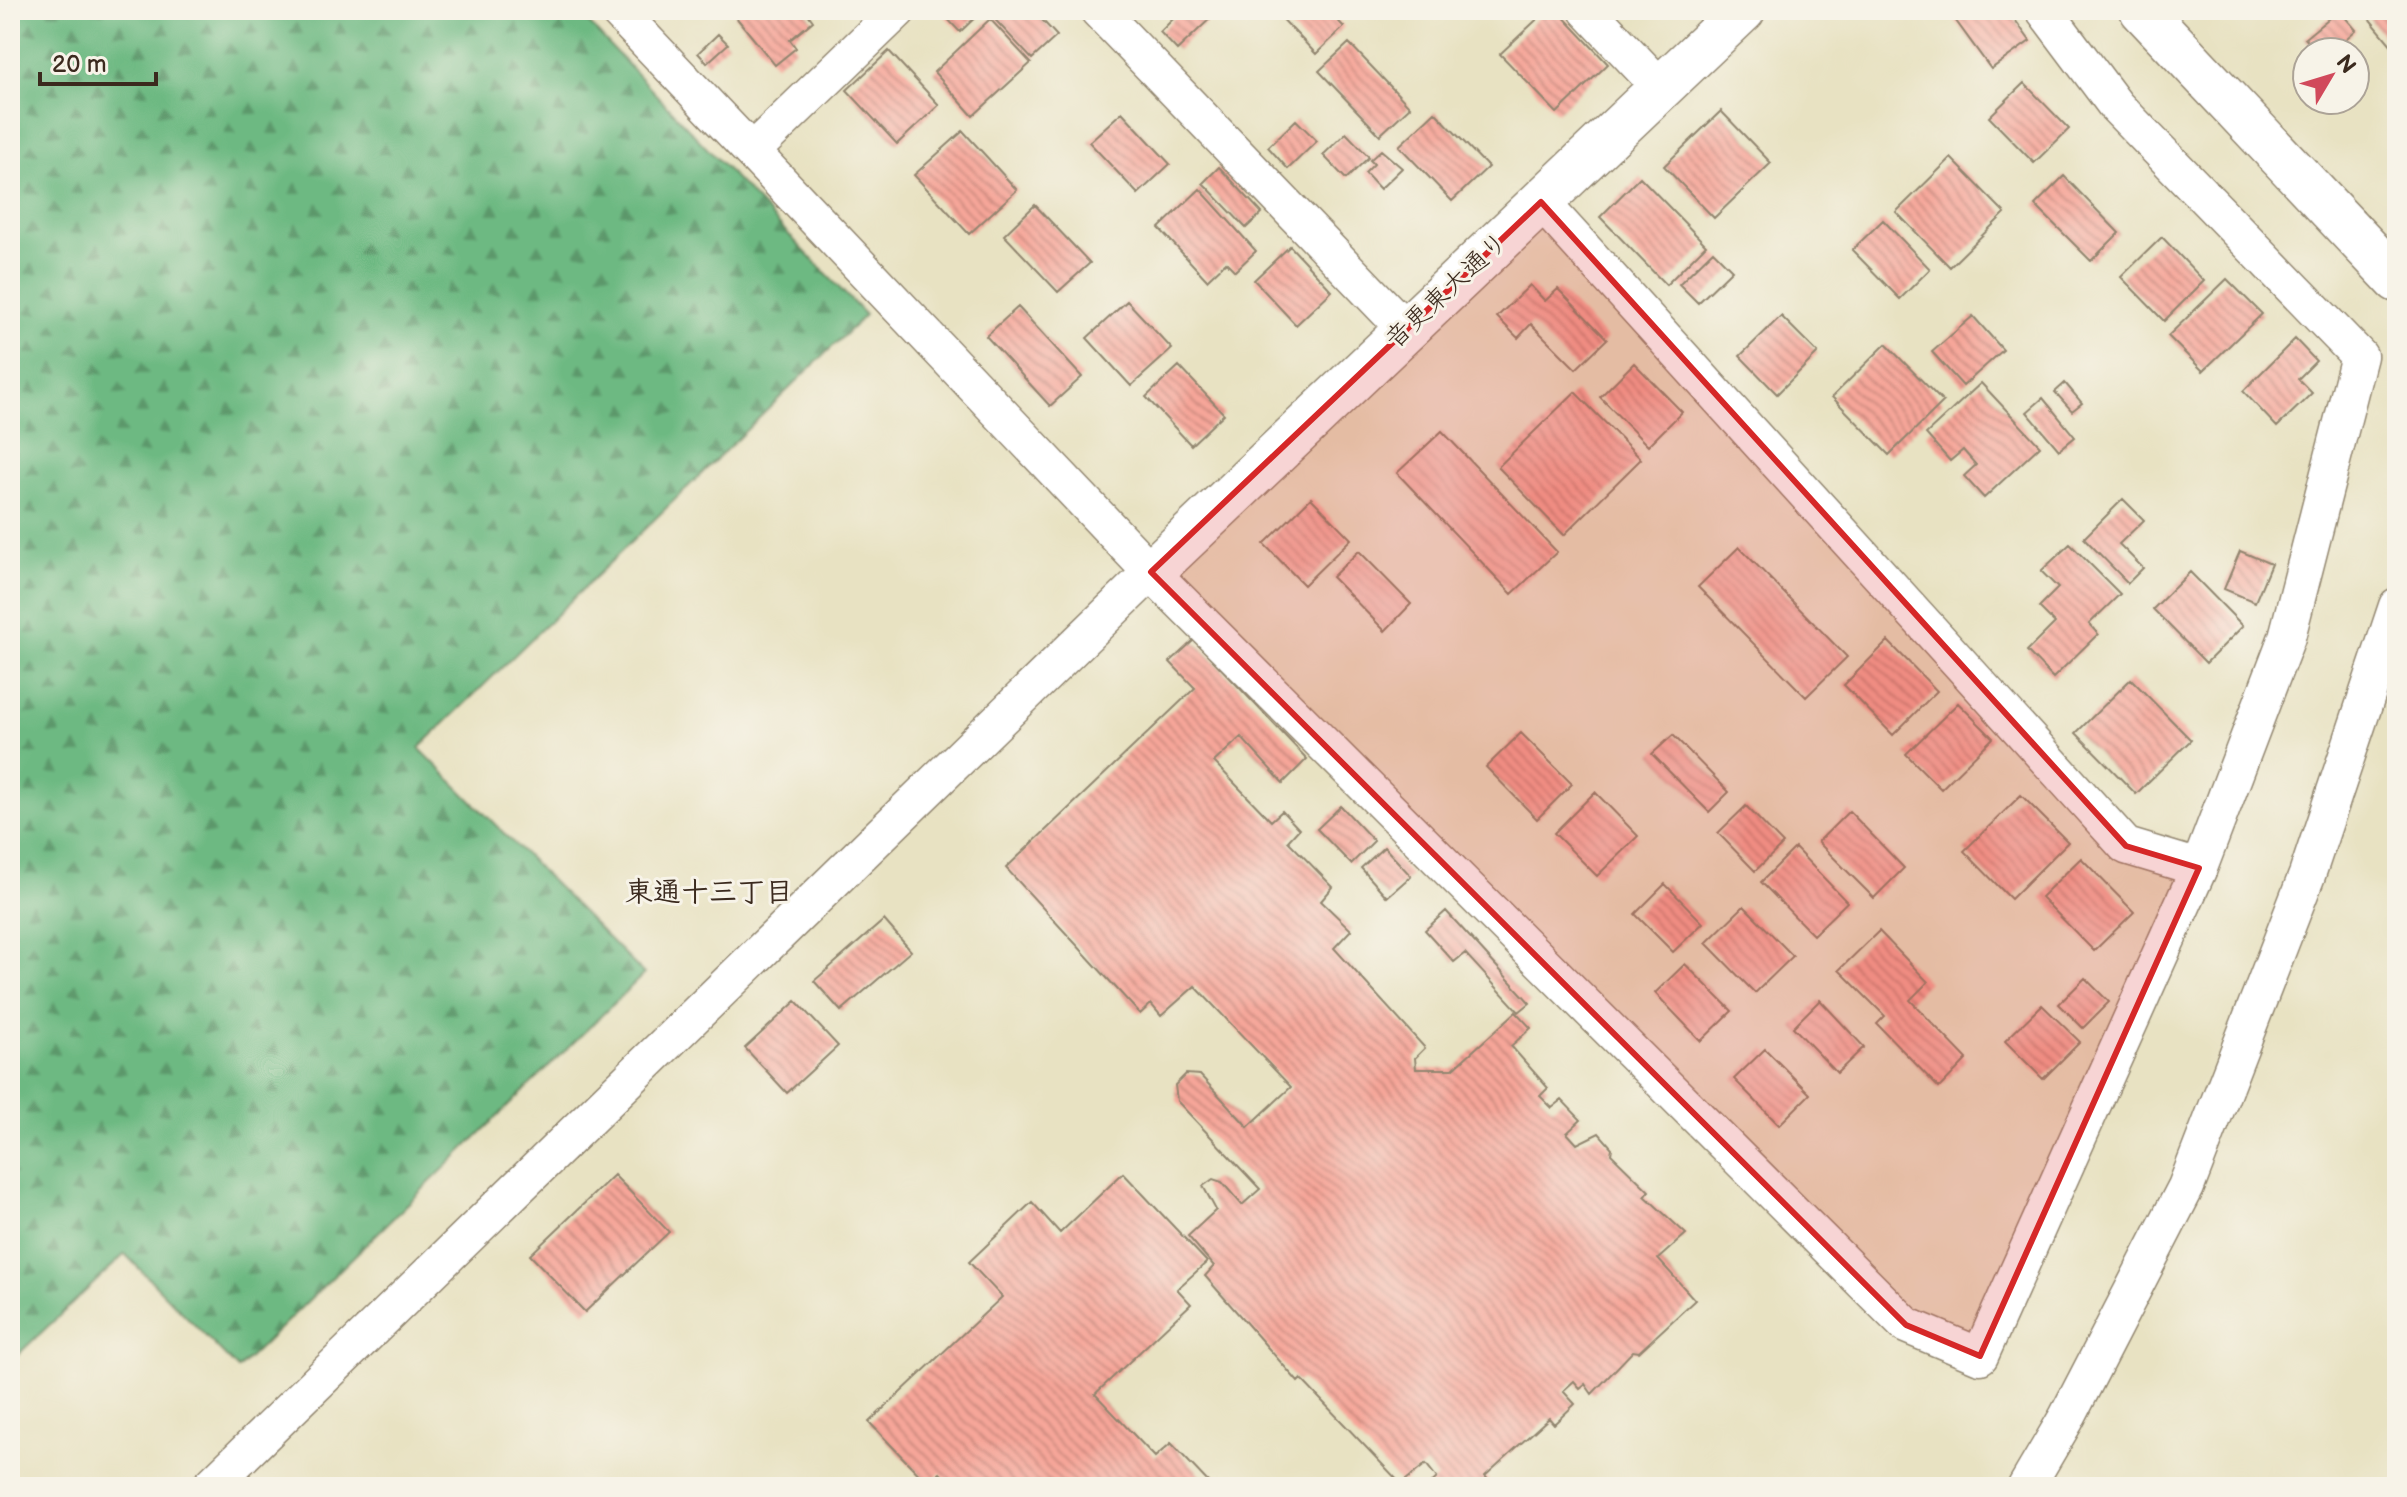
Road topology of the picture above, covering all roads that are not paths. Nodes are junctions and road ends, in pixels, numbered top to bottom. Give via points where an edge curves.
1 (617, 10) edge
2 (898, 10) edge
3 (1098, 10) edge
4 (1587, 10) edge
5 (1743, 10) edge
6 (2044, 10) edge
7 (2142, 10) edge
8 (1661, 88) junction
9 (752, 151) junction
10 (1541, 202) junction
11 (2397, 280) edge
12 (1406, 330) junction
13 (1151, 572) junction
14 (2397, 606) edge
15 (2199, 868) junction
16 (210, 1487) edge
17 (2026, 1487) edge

1 - 9 street
2 - 9 street
3 - 12 street
4 - 8 street
5 - 8 street, 音更東大通り
6 - 15 street via 2116,106 2359,356 2287,637
7 - 11 street
8 - 10 street, 音更東大通り
9 - 13 street
10 - 12 street, 音更東大通り
10 - 15 street via 2126,846
12 - 13 street, 音更東大通り
13 - 15 street via 1906,1325 1980,1356
13 - 16 street
14 - 17 street via 2307,875 2186,1187

